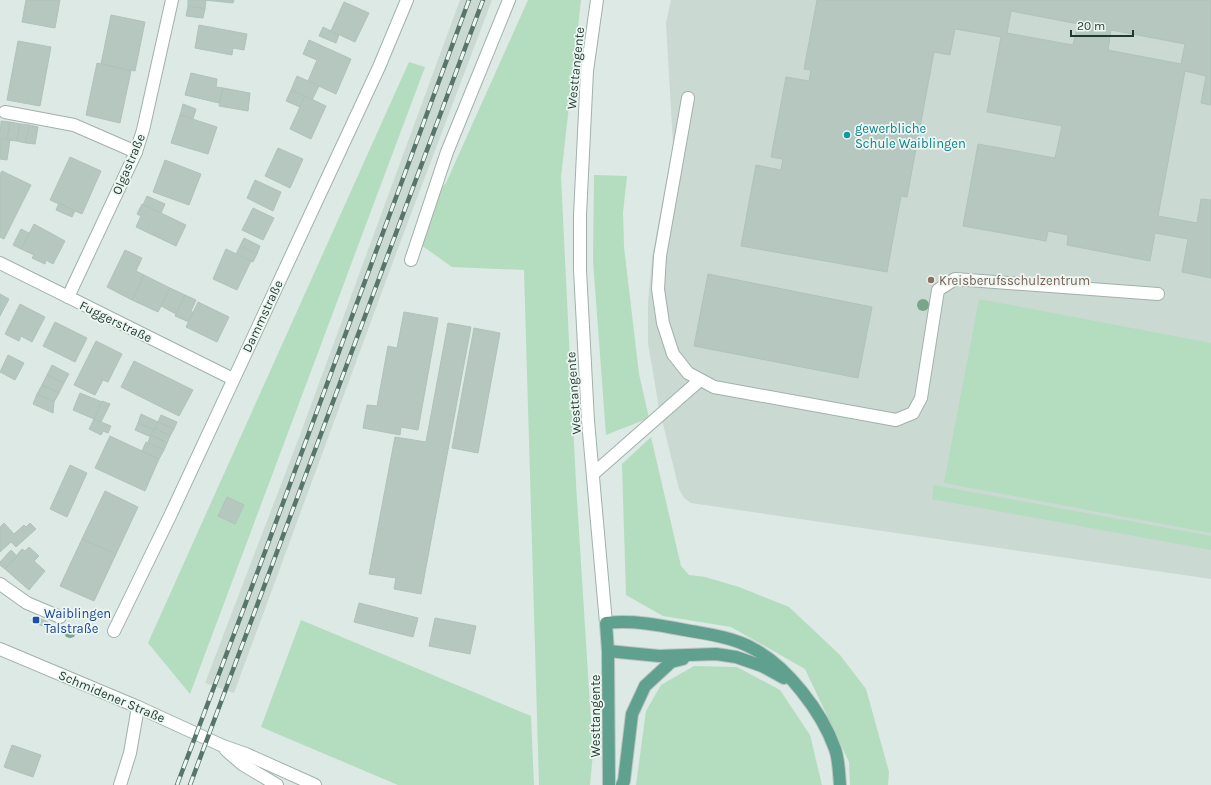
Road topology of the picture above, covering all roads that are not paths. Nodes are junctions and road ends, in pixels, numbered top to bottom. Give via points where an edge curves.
1 (172, 0) edge
2 (407, 0) edge
3 (509, 0) edge
4 (597, 0) edge
5 (688, 98) dead end
6 (4, 112) dead end
7 (136, 152) junction
8 (411, 260) dead end
9 (0, 263) edge
10 (1158, 294) dead end
11 (68, 297) junction
12 (233, 379) junction
13 (700, 380) junction
14 (593, 474) junction
15 (0, 584) edge
16 (60, 617) dead end
17 (606, 623) junction
18 (114, 631) dead end
19 (0, 649) edge
20 (608, 651) junction
21 (697, 655) junction
22 (794, 683) junction
23 (138, 706) junction
24 (223, 746) junction
25 (120, 785) edge
26 (277, 785) edge
27 (315, 785) edge
28 (609, 785) edge
29 (622, 785) edge
30 (840, 785) edge

1 - 7 street, Olgastraße
2 - 12 street, Dammstraße via 379,67
3 - 8 street via 447,152
4 - 14 street, Westtangente via 587,71 580,215 581,286
5 - 13 street via 660,256 658,289 663,323 673,354 688,373
6 - 7 street via 74,125
7 - 11 street, Olgastraße
9 - 11 street, Fuggerstraße
10 - 13 street via 955,279 938,290 921,398 912,413 896,420 714,387
11 - 12 street, Fuggerstraße
12 - 18 street, Dammstraße
13 - 14 street
14 - 17 street, Westtangente
15 - 16 street via 27,603
17 - 20 main road, Westtangente
17 - 22 main road via 617,621 657,624 732,640 752,647 773,662
19 - 23 street, Schmidener Straße
20 - 21 main road via 659,656
20 - 28 main road, Westtangente
21 - 22 main road via 736,657 762,666
21 - 29 main road via 671,662 645,686 632,714
22 - 30 main road via 817,711 836,750
23 - 24 street, Schmidener Straße
23 - 25 street via 130,753
24 - 26 street, Schmidener Straße via 242,764
24 - 27 street, Schmidener Straße

